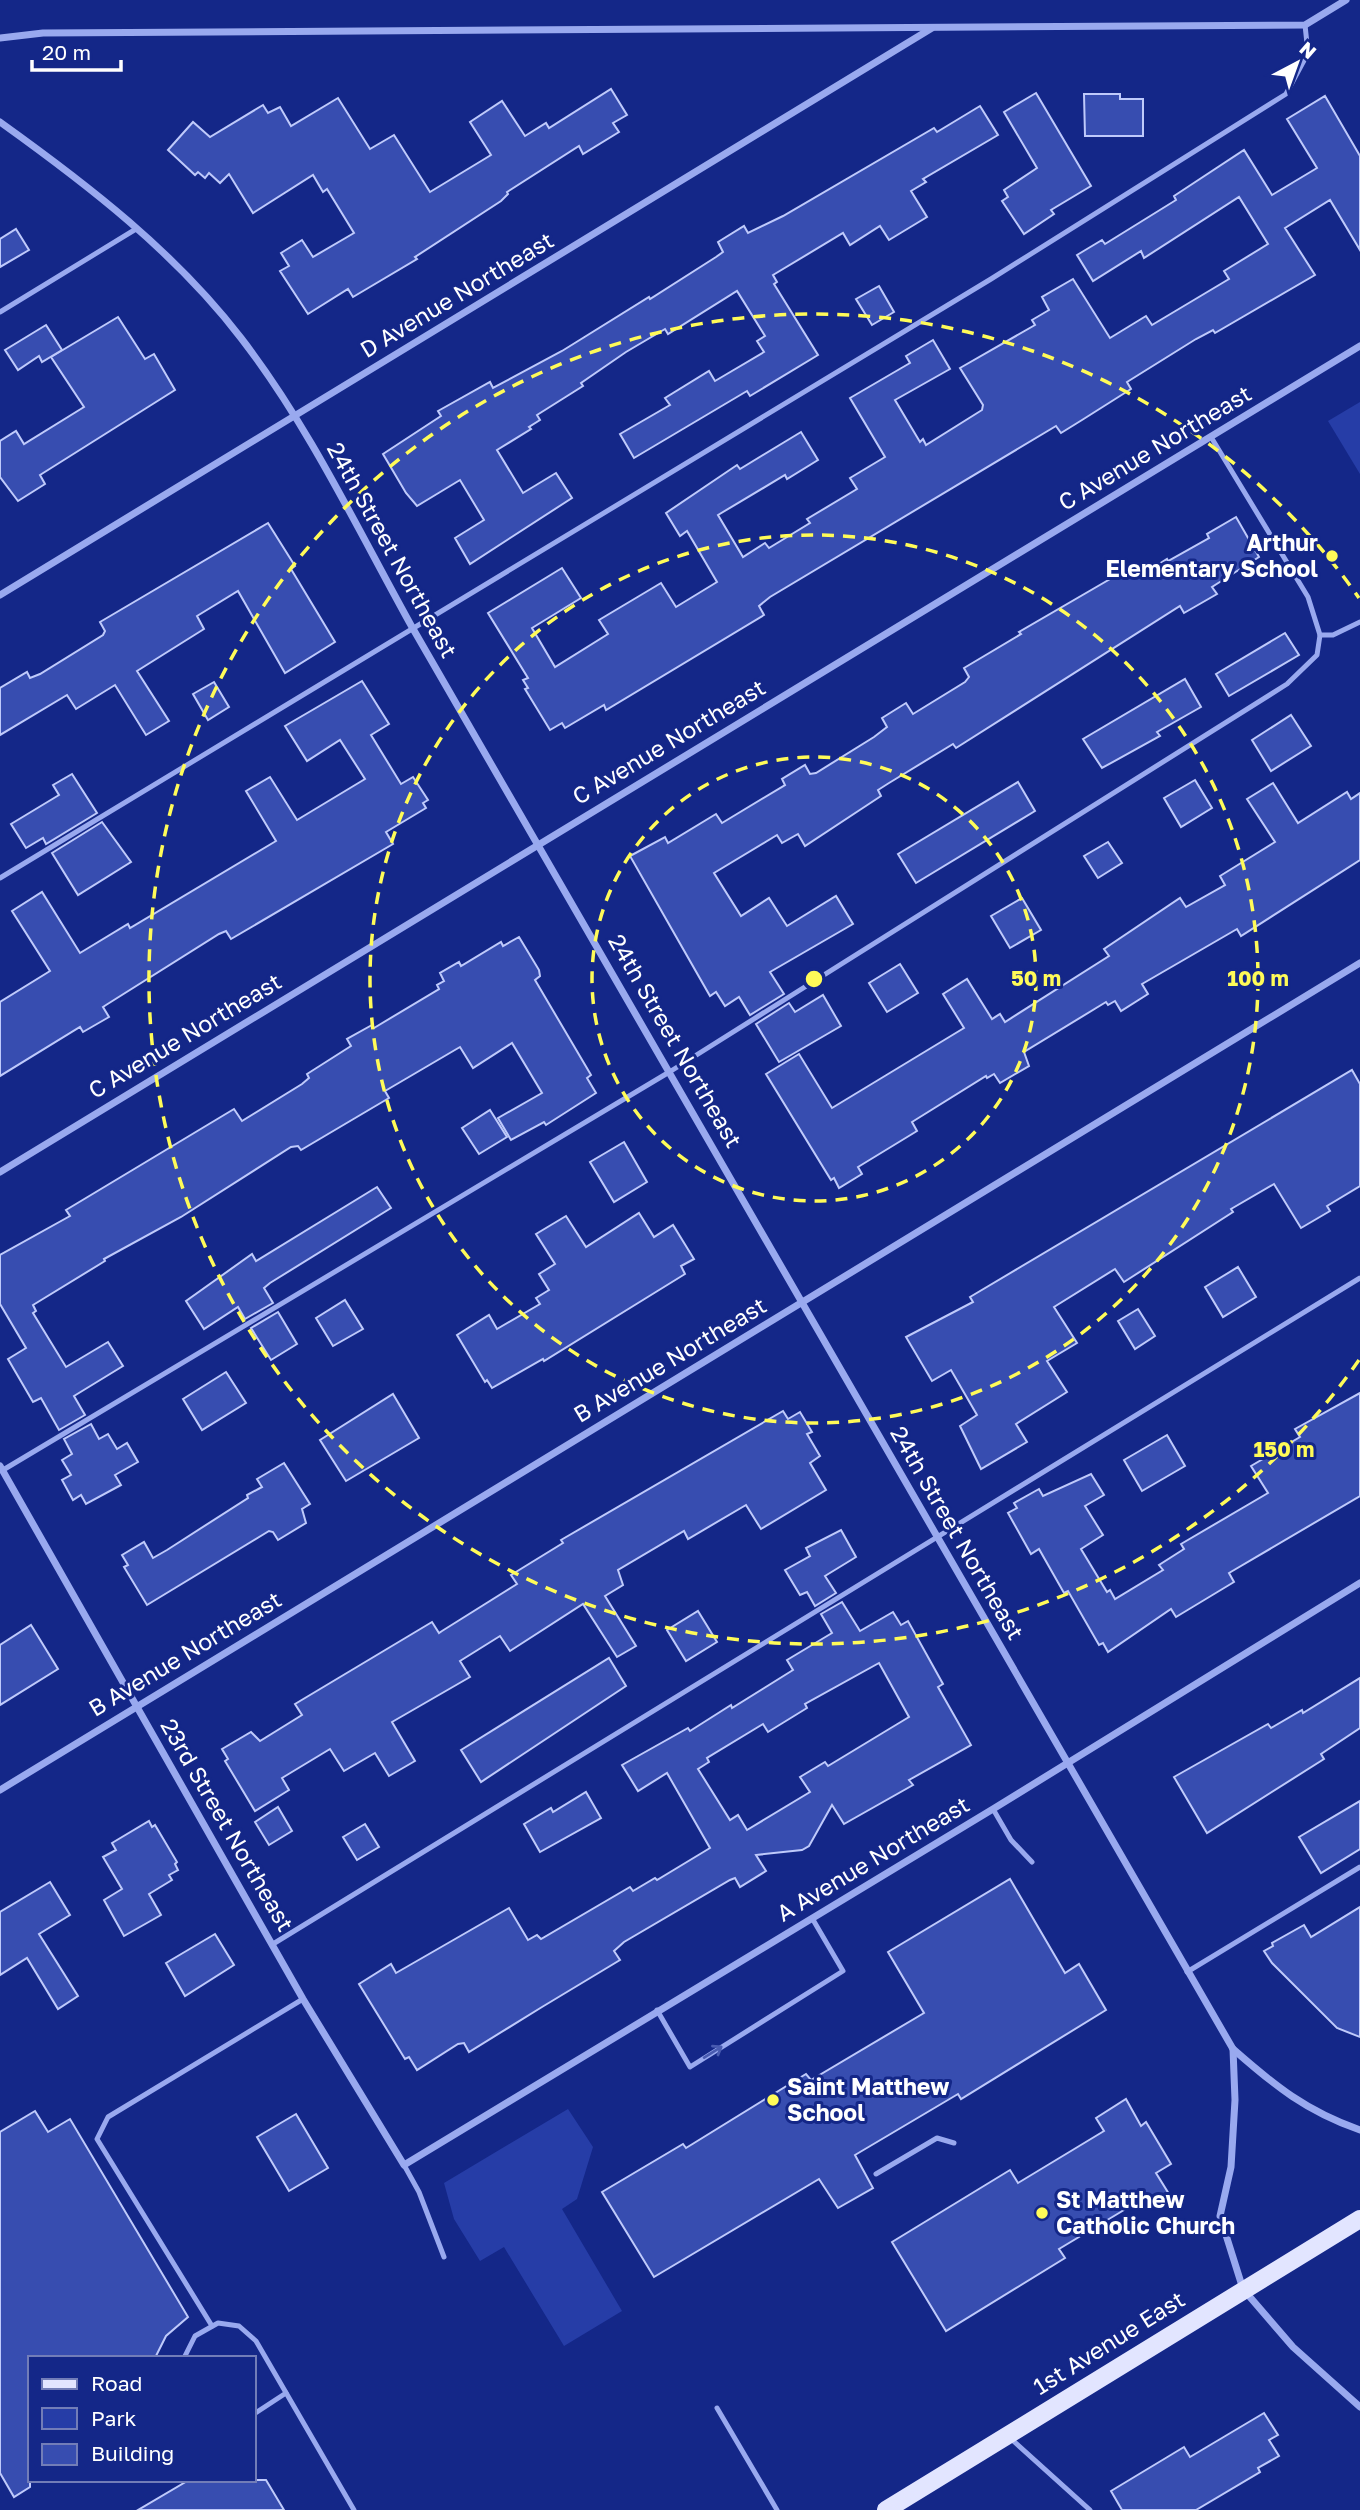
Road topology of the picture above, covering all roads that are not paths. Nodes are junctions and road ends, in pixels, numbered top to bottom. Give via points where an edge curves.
1 (1346, 0) edge
2 (1305, 25) junction
3 (935, 27) junction
4 (0, 38) edge
5 (0, 122) edge
6 (136, 229) junction
7 (0, 312) edge
8 (1360, 346) edge
9 (295, 416) junction
10 (1212, 437) junction
11 (0, 595) edge
12 (1360, 622) edge
13 (412, 626) junction
14 (1320, 635) junction
15 (538, 843) junction
16 (0, 878) edge
17 (1360, 963) edge
18 (671, 1071) junction
19 (0, 1172) edge
20 (1360, 1278) edge
21 (803, 1303) junction
22 (1, 1468) edge
23 (936, 1536) junction
24 (1360, 1583) edge
25 (138, 1706) junction
26 (1066, 1762) junction
27 (0, 1790) edge
28 (993, 1809) junction
29 (1032, 1862) dead end
30 (1360, 1867) edge
31 (812, 1917) junction
32 (273, 1944) junction
33 (1187, 1972) junction
34 (303, 1999) junction
35 (657, 2010) junction
36 (1233, 2049) junction
37 (1360, 2130) edge
38 (954, 2143) dead end
39 (404, 2165) junction
40 (876, 2174) dead end
41 (1360, 2219) edge
42 (444, 2257) dead end
43 (1243, 2289) junction
44 (212, 2326) junction
45 (185, 2356) edge
46 (286, 2393) junction
47 (1360, 2407) edge
48 (717, 2408) dead end
49 (256, 2413) edge
50 (1007, 2434) junction
51 (354, 2510) edge
52 (777, 2510) edge
53 (886, 2510) edge
54 (1090, 2510) edge

1 - 2 street
2 - 3 street
2 - 13 lane via 1308,53 1286,94 991,279
3 - 4 street via 57,33
3 - 9 street, D Avenue Northeast
5 - 6 street, 24th Street Northeast via 94,190
6 - 7 lane
6 - 9 street, 24th Street Northeast via 181,270 241,338
8 - 10 street, C Avenue Northeast
9 - 11 street, D Avenue Northeast
9 - 13 street, 24th Street Northeast
10 - 14 lane via 1308,597
10 - 15 street, C Avenue Northeast
12 - 14 lane via 1333,635
13 - 15 street, 24th Street Northeast
13 - 16 lane
14 - 18 lane via 1317,655 1287,684
15 - 18 street, 24th Street Northeast
15 - 19 street, C Avenue Northeast
17 - 21 street, B Avenue Northeast
18 - 21 street, 24th Street Northeast
18 - 22 lane
20 - 23 lane
21 - 23 street, 24th Street Northeast
21 - 25 street, B Avenue Northeast
22 - 25 street, 23rd Street Northeast
23 - 26 street, 24th Street Northeast
23 - 32 lane
24 - 26 street, A Avenue Northeast
25 - 27 street, B Avenue Northeast
25 - 32 street, 23rd Street Northeast
26 - 28 street, A Avenue Northeast
26 - 33 street, 24th Street Northeast
28 - 29 lane via 1011,1840
28 - 31 street, A Avenue Northeast
30 - 33 lane
31 - 35 street, A Avenue Northeast
35 -> 31 lane via 690,2067 842,1971
32 - 34 street, 23rd Street Northeast
33 - 36 street, 24th Street Northeast
34 - 39 street, 23rd Street Northeast
34 - 44 lane via 108,2117 97,2140
35 - 39 street, A Avenue Northeast
36 - 37 street, 24th Street Northeast via 1282,2092
36 - 43 street, 24th Street Northeast via 1231,2167 1220,2216
38 - 40 lane via 937,2138
39 - 42 lane
41 - 43 main road, 1st Avenue East
43 - 47 street via 1293,2347
43 - 50 main road, 1st Avenue East
44 - 45 lane via 195,2336
44 - 46 lane via 239,2326 256,2341
46 - 49 lane
46 - 51 lane
48 - 52 lane
50 - 53 main road, 1st Avenue East
50 - 54 lane

